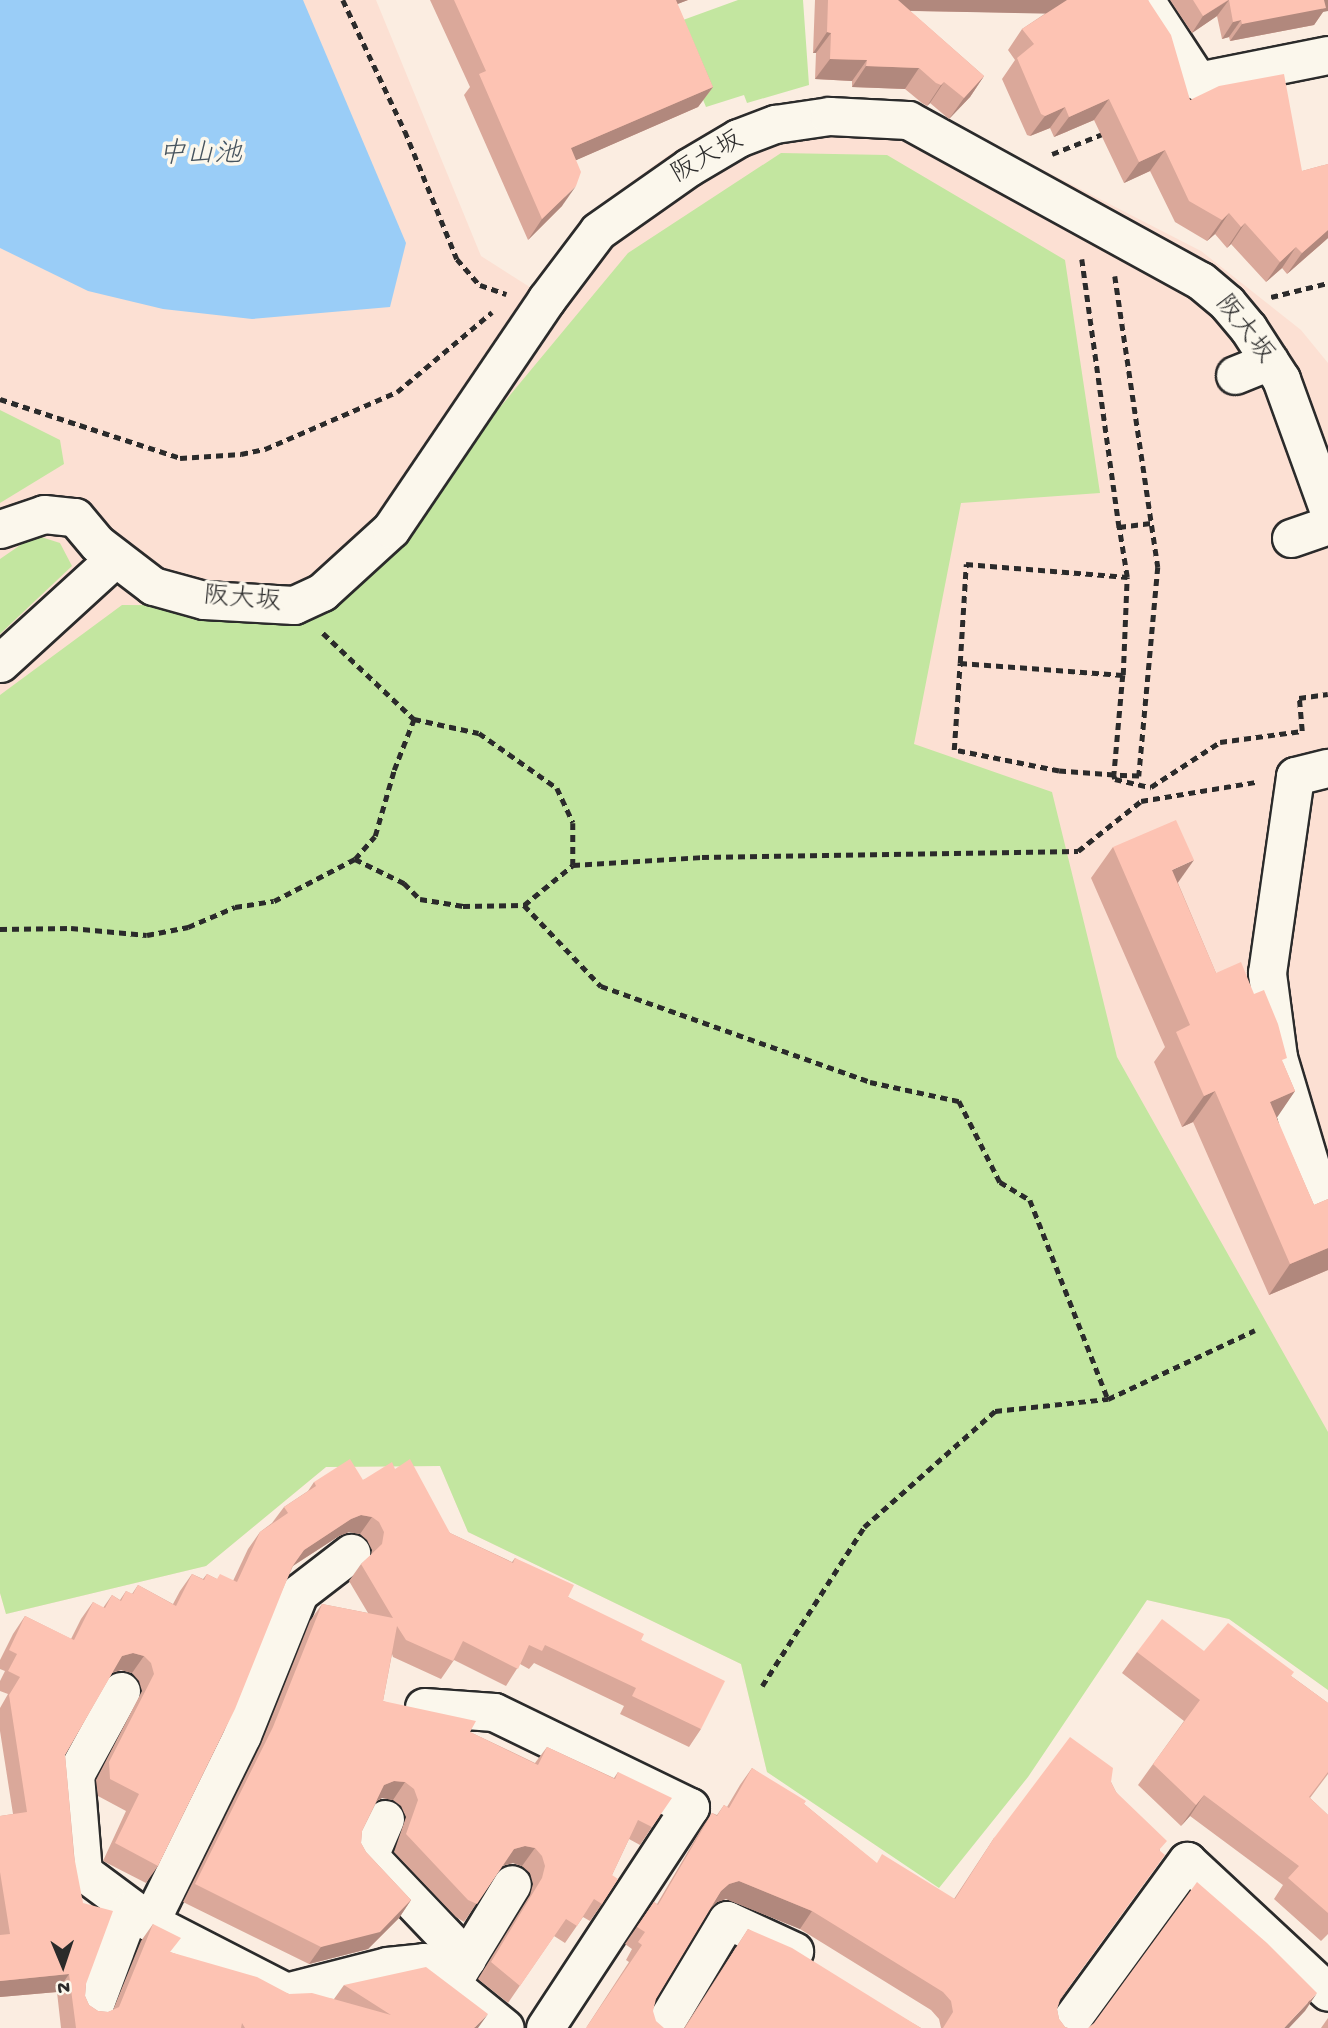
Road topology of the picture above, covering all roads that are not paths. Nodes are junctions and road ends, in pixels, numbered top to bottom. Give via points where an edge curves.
1 (1145, 0) edge
2 (1328, 55) edge
3 (1269, 361) junction
4 (1236, 375) dead end
5 (1328, 509) edge
6 (1328, 525) edge
7 (0, 529) edge
8 (1291, 538) dead end
9 (115, 558) junction
10 (0, 663) edge
11 (1311, 772) edge
12 (1325, 1215) edge
13 (351, 1553) dead end
14 (121, 1690) dead end
15 (424, 1707) edge
16 (386, 1819) dead end
17 (512, 1884) dead end
18 (140, 1916) junction
19 (824, 1970) edge
20 (459, 1971) junction
21 (1328, 1992) edge
22 (93, 2009) edge
23 (505, 2028) edge
24 (545, 2028) edge
25 (662, 2028) edge
26 (1065, 2028) edge

1 - 2 street via 1198,80
3 - 4 street
3 - 5 street, 阪大坂 via 1304,438
3 - 9 street, 阪大坂 via 1227,303 1201,281 908,120 798,119 738,138 598,230 534,299 391,529 322,592 294,606 204,600 153,586
6 - 8 street
7 - 9 street, 阪大坂 via 44,514 75,517
9 - 10 street
11 - 12 street via 1267,973 1278,1057
13 - 18 street via 299,1593 242,1735
14 - 18 street via 75,1775 83,1871
15 - 24 street via 494,1712 690,1807
16 - 20 street via 369,1856
17 - 20 street
18 - 20 street via 286,1992 387,1966 424,1962
18 - 22 street
19 - 25 street via 789,1947 727,1920
20 - 23 street
21 - 26 street via 1177,1851

